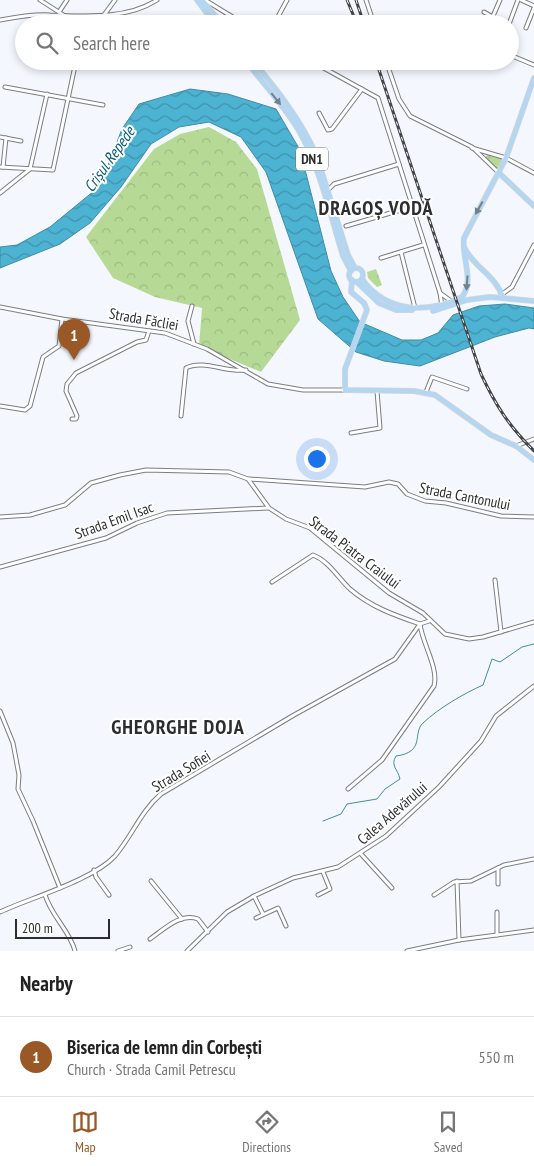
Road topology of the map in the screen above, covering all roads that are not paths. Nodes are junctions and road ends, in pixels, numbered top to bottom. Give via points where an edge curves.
1 (40, 0) edge
2 (68, 0) edge
3 (115, 0) edge
4 (157, 0) edge
5 (197, 0) edge
6 (204, 0) edge
7 (287, 0) edge
8 (366, 0) edge
9 (500, 0) edge
10 (520, 0) edge
11 (534, 7) edge
12 (59, 12) junction
13 (484, 12) dead end
14 (64, 15) edge
15 (104, 15) joint
16 (209, 15) edge
17 (213, 15) edge
18 (229, 15) edge
19 (279, 15) edge
20 (371, 15) edge
21 (491, 15) edge
22 (493, 15) edge
23 (512, 15) edge
24 (15, 18) edge
25 (0, 20) edge
26 (526, 28) dead end
27 (519, 59) edge
28 (534, 65) edge
29 (74, 70) edge
30 (253, 70) edge
31 (261, 70) edge
32 (328, 70) edge
33 (389, 70) edge
34 (534, 78) edge
35 (5, 87) dead end
36 (362, 88) junction
37 (47, 94) junction
38 (69, 98) junction
39 (103, 105) dead end
40 (319, 113) dead end
41 (0, 137) edge
42 (6, 138) junction
43 (21, 141) dead end
44 (472, 147) junction
45 (488, 152) junction
46 (506, 158) junction
47 (485, 160) junction
48 (399, 164) junction
49 (2, 167) edge
50 (30, 170) junction
51 (498, 172) junction
52 (534, 173) edge
53 (325, 183) junction
54 (334, 184) junction
55 (328, 191) junction
56 (0, 193) edge
57 (534, 206) edge
58 (411, 207) junction
59 (338, 224) junction
60 (346, 226) junction
61 (342, 234) junction
62 (534, 244) edge
63 (424, 245) junction
64 (463, 246) junction
65 (401, 252) junction
66 (381, 258) dead end
67 (353, 270) junction
68 (357, 282) junction
69 (440, 293) junction
70 (355, 294) junction
71 (502, 296) junction
72 (534, 301) edge
73 (452, 302) junction
74 (192, 306) dead end
75 (442, 306) junction
76 (0, 307) edge
77 (415, 308) junction
78 (62, 319) junction
79 (149, 331) junction
80 (194, 344) junction
81 (246, 370) junction
82 (467, 389) dead end
83 (345, 390) junction
84 (377, 391) junction
85 (426, 392) junction
86 (0, 406) edge
87 (181, 416) dead end
88 (72, 419) dead end
89 (351, 433) dead end
90 (534, 439) edge
91 (516, 446) junction
92 (534, 460) edge
93 (248, 479) junction
94 (269, 508) junction
95 (0, 517) edge
96 (534, 517) edge
97 (0, 567) edge
98 (495, 580) dead end
99 (272, 582) dead end
100 (429, 621) junction
101 (534, 622) edge
102 (420, 624) junction
103 (501, 632) junction
104 (534, 686) edge
105 (0, 711) edge
106 (348, 790) dead end
107 (361, 854) junction
108 (534, 859) edge
109 (498, 868) junction
110 (94, 870) junction
111 (323, 872) junction
112 (151, 881) dead end
113 (457, 881) junction
114 (498, 884) dead end
115 (60, 888) junction
116 (392, 888) dead end
117 (434, 894) dead end
118 (45, 895) junction
119 (109, 895) dead end
120 (318, 895) dead end
121 (254, 896) junction
122 (0, 912) edge
123 (497, 912) dead end
124 (263, 914) junction
125 (256, 918) dead end
126 (182, 919) junction
127 (286, 926) dead end
128 (534, 930) edge
129 (208, 932) junction
130 (497, 935) junction
131 (150, 939) dead end
132 (459, 940) junction
133 (130, 947) dead end
134 (75, 951) edge
135 (118, 951) edge
136 (187, 951) edge
137 (407, 951) edge

1 - 12 street
2 - 12 street
3 - 15 street
4 - 15 street via 142,8
5 - 16 main road
6 - 17 main road
6 - 18 street
7 - 19 street
8 - 20 street
9 - 22 street
10 - 11 street
10 - 23 street
11 - 26 street
12 - 14 street
13 - 21 street
24 - 25 street
27 - 28 street
29 - 38 street
30 -> 67 main road, DN1 via 301,135 312,158 343,256
31 - 53 main road, DN1 via 301,124 316,154
32 - 36 street
33 - 44 street via 399,98 410,116
34 - 46 main road
35 - 37 street
36 - 40 street via 332,129 328,130
36 - 48 street via 378,98
37 - 38 street
37 - 50 street
38 - 39 street
38 - 50 street via 52,170
41 - 42 street
42 - 43 street
42 - 49 street
44 - 45 street
44 - 47 street
45 - 46 street
45 - 47 street
46 - 51 main road
46 - 52 street
47 - 51 street
48 - 54 street
48 - 58 street
49 - 50 street
50 - 56 street
51 - 57 main road
51 -> 64 main road, DN1 via 470,224
53 - 54 street
53 - 55 main road, DN1
54 - 55 street
55 - 59 main road, DN1
58 - 60 street
58 - 63 street
59 - 60 street
59 - 61 main road, DN1
60 - 61 street
61 - 67 main road, DN1
62 - 71 street via 512,287
63 - 65 street
63 - 69 street
64 - 71 main road via 492,278
64 -> 73 main road, DN1 via 468,287 462,297
65 - 66 street
65 - 77 street
67 - 68 main road, DN1 via 349,277
67 - 68 main road, DN1 via 362,272
68 - 70 main road
68 - 70 main road via 350,292
68 - 71 main road, DN1 via 374,299 396,310 434,311 461,302
68 - 77 main road, DN1 via 389,301
69 - 73 street
69 - 75 street
70 - 83 main road via 367,307 366,318 345,368
71 - 72 main road, DN1
73 - 75 main road, DN1
74 - 80 street, Strada Făcliei via 188,321
75 - 77 main road, DN1
76 - 78 street, Strada Făcliei
78 - 79 street, Strada Făcliei
78 - 86 street via 59,346 42,356 30,406 25,410
79 - 80 street, Strada Făcliei via 169,334
79 - 88 street via 146,340 83,369 70,379 66,392 77,416
80 - 81 street, Strada Făcliei
81 - 83 street, Strada Făcliei via 263,382 279,387
81 - 87 street, Strada Făcliei via 203,366 186,368
82 - 85 street via 432,377
83 - 84 main road, Strada Făcliei
84 - 85 main road, Strada Făcliei
84 - 89 street via 380,428
85 - 91 main road, Strada Făcliei via 442,398 491,435
90 - 91 street
91 - 92 main road, Strada Făcliei
93 - 94 street, Strada Piatra Craiului
93 - 95 street via 229,472 146,470 91,483 65,505 30,515
93 - 96 street, Strada Cantonului via 365,488 389,482 425,501 501,516
94 - 97 street, Strada Emil Isac via 166,513 106,538
94 - 100 street, Strada Piatra Craiului via 310,528 389,593 423,613
98 - 103 street
99 - 102 street via 313,555 366,601 387,613
100 - 102 street
100 - 103 street, Strada Piatra Craiului via 453,637 469,639
101 - 103 street, Strada Piatra Craiului
102 - 106 street via 436,679 434,686 382,760
102 - 110 street, Strada Sofiei via 395,659 161,794 115,856
104 - 107 street, Calea Adevărului via 496,716 481,741 439,787 386,836
105 - 115 street via 14,743 18,790
107 - 111 street, Calea Adevărului
107 - 116 street
108 - 109 street
109 - 113 street via 471,880
109 - 114 street
110 - 115 street, Strada Sofiei
110 - 119 street
111 - 120 street via 330,889
111 - 121 street, Calea Adevărului via 293,878
112 - 126 street
113 - 117 street
113 - 132 street
115 - 118 street, Strada Sofiei
118 - 122 street, Strada Sofiei
118 - 134 street
121 - 124 street
121 - 129 street, Calea Adevărului via 227,912
123 - 130 street
124 - 125 street
124 - 127 street via 278,908
126 - 129 street via 196,918
126 - 131 street
128 - 130 street
129 - 136 street, Calea Adevărului
130 - 132 street
132 - 137 street
133 - 135 street

